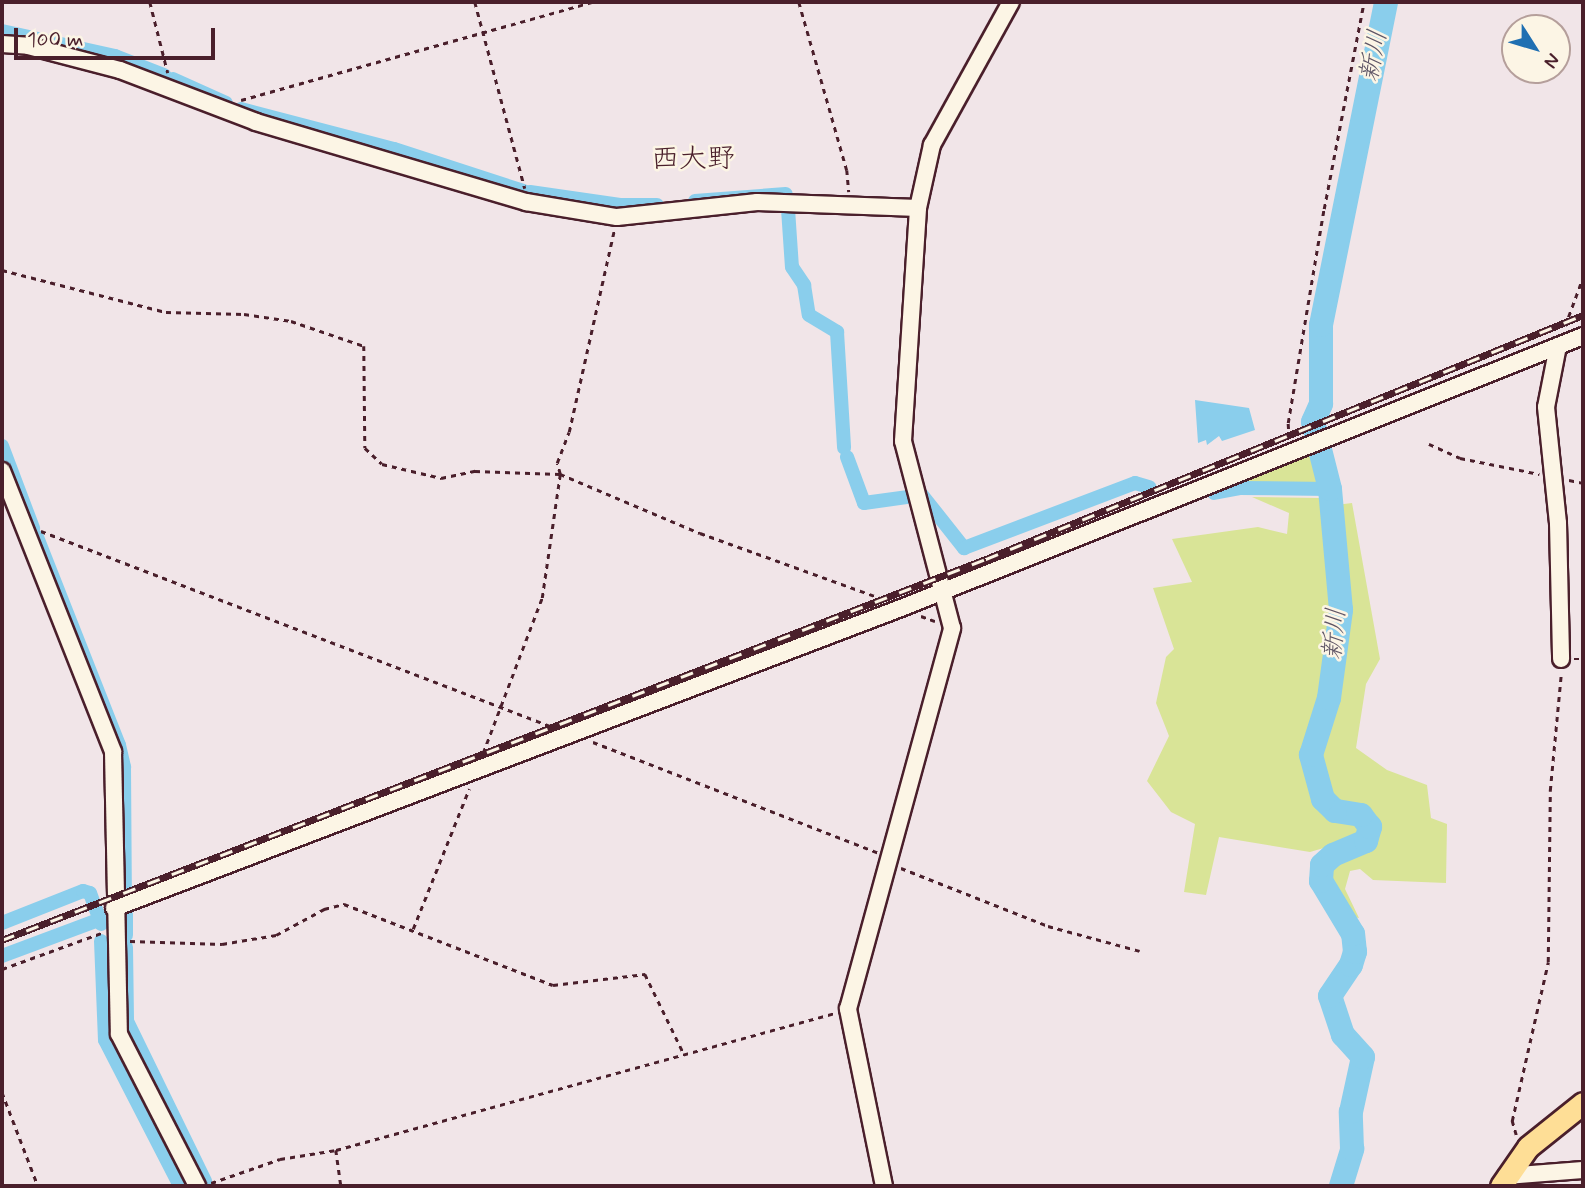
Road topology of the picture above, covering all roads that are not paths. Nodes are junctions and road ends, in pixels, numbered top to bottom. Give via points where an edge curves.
1 (1011, 2) edge
2 (2, 44) edge
3 (918, 208) junction
4 (1583, 336) edge
5 (1558, 346) junction
6 (2, 471) edge
7 (946, 590) junction
8 (1561, 659) road end
9 (114, 908) junction
10 (1583, 1103) edge
11 (1583, 1170) edge
12 (1504, 1181) edge
13 (199, 1186) edge
14 (884, 1186) edge

1 - 3 street via 932,145
2 - 3 street via 28,46 120,70 236,113 486,194 526,202 617,218 757,202
3 - 7 street via 903,441
4 - 5 street
5 - 7 street
5 - 8 street via 1546,407 1554,477
6 - 9 street via 113,752
7 - 9 street
7 - 14 street via 952,628 848,1009
9 - 13 street via 119,1034
10 - 12 main road via 1528,1147
11 - 12 street

